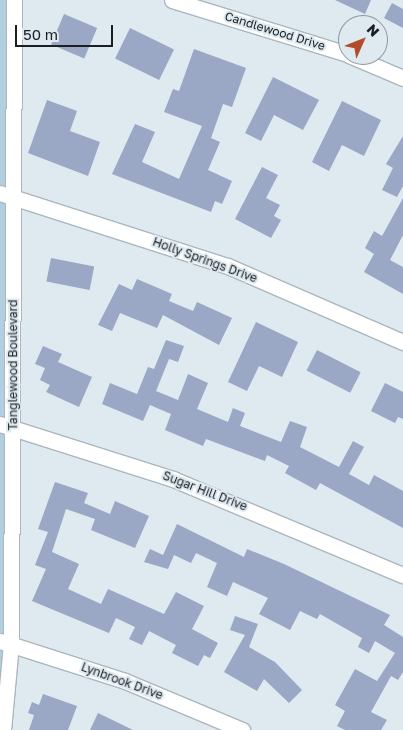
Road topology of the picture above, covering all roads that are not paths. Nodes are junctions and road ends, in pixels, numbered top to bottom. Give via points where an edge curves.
1 (14, 0) edge
2 (172, 0) edge
3 (338, 52) edge
4 (372, 65) edge
5 (403, 78) edge
6 (6, 195) edge
7 (403, 342) edge
8 (7, 426) edge
9 (403, 575) edge
10 (5, 642) edge
11 (3, 730) edge
12 (242, 730) edge

1 - 6 street, Tanglewood Boulevard
2 - 3 street, Candlewood Drive
4 - 5 street, Candlewood Drive
6 - 7 street, Holly Springs Drive via 228,266
6 - 8 street, Tanglewood Boulevard
8 - 9 street, Sugar Hill Drive via 240,504
8 - 10 street, Tanglewood Boulevard
10 - 11 street, Tanglewood Boulevard
10 - 12 street, Lynbrook Drive via 125,681

